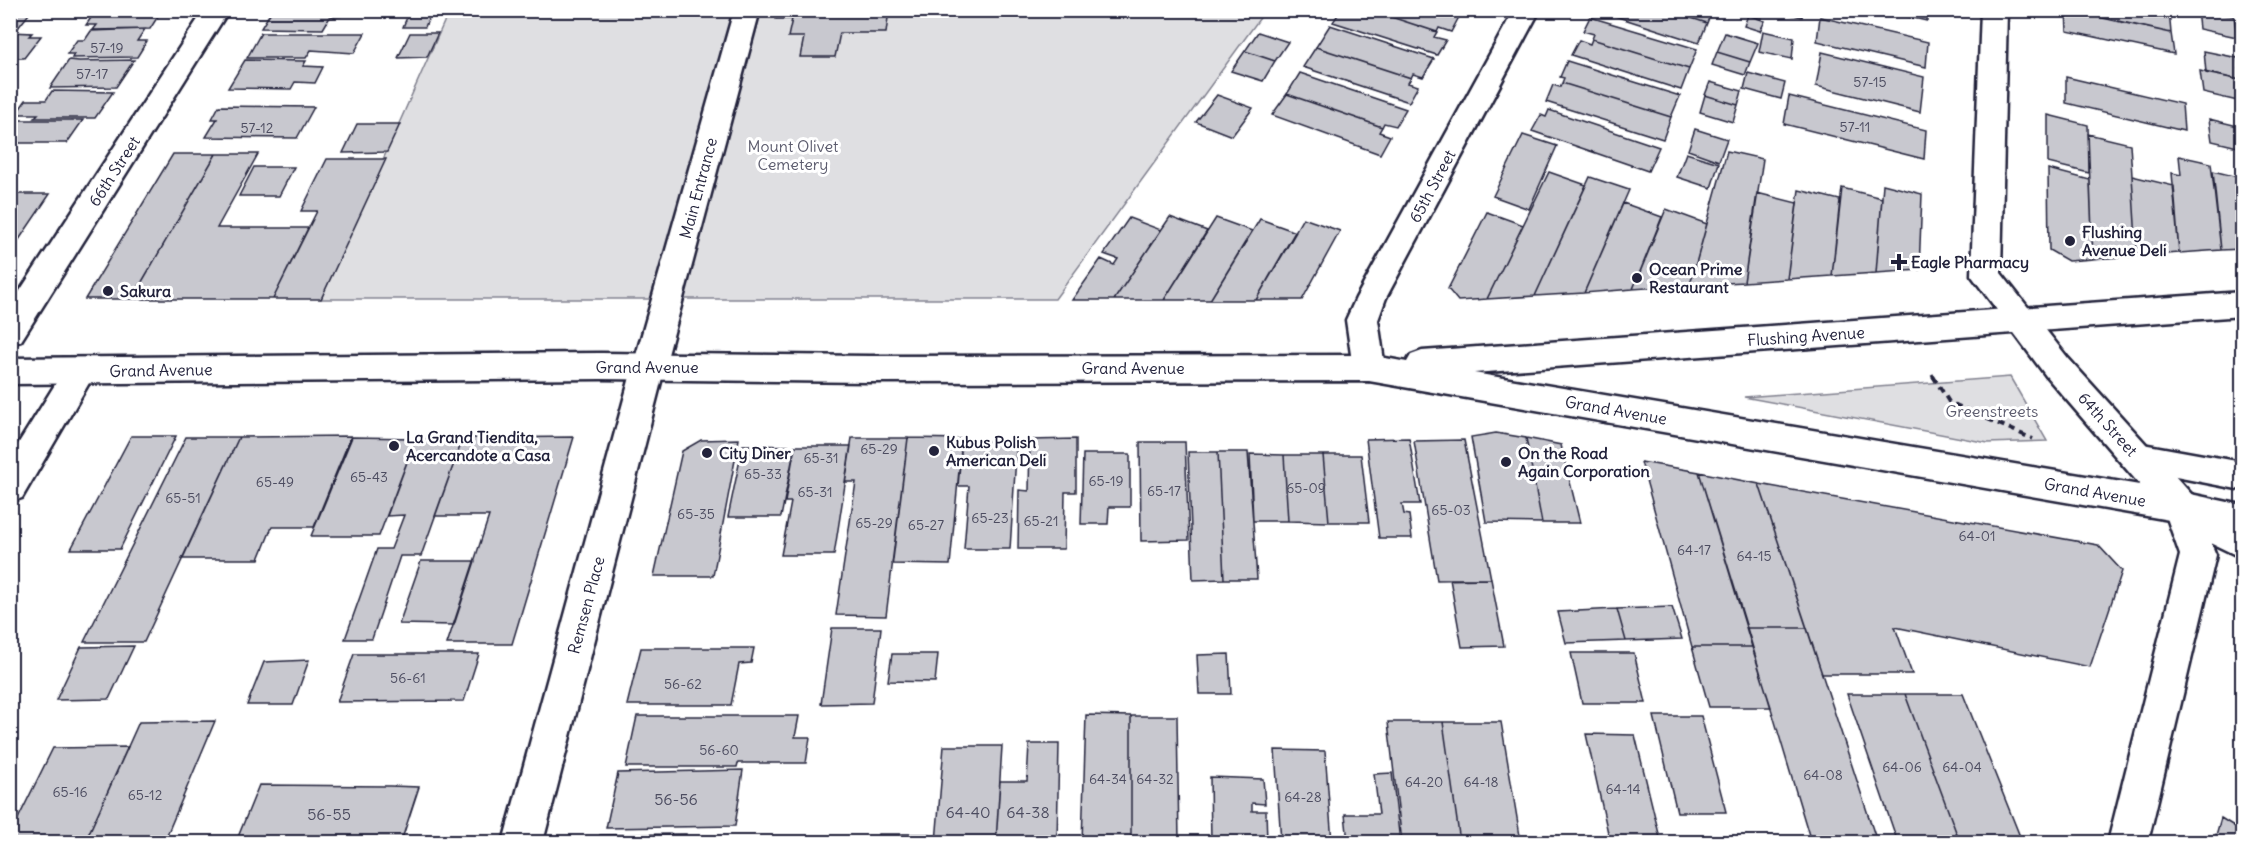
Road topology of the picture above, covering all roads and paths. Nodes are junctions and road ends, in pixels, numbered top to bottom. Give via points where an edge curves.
1 (217, 10) edge
2 (747, 10) edge
3 (1527, 10) edge
4 (1994, 10) edge
5 (2242, 304) edge
6 (2021, 320) junction
7 (10, 332) edge
8 (649, 366) junction
9 (1369, 368) junction
10 (10, 371) edge
11 (80, 371) junction
12 (1932, 374) dead end
13 (2037, 440) dead end
14 (2137, 457) junction
15 (2242, 476) edge
16 (10, 488) edge
17 (2181, 507) junction
18 (2242, 520) edge
19 (2242, 543) edge
20 (523, 843) edge
21 (2128, 843) edge

1 - 7 main road, 66th Street
2 - 8 main road, Main Entrance
3 - 9 main road, 65th Street via 1371,298 1362,320
4 - 6 main road, 64th Street via 1986,275
5 - 6 main road, Flushing Avenue
6 - 9 main road, Flushing Avenue
6 - 14 main road, 64th Street
8 - 9 main road, Grand Avenue
8 - 11 main road, Grand Avenue
8 - 20 main road, Remsen Place
9 - 17 main road, Grand Avenue
10 - 11 main road, Grand Avenue
11 - 16 main road
12 - 13 path via 1949,402
14 - 15 main road
14 - 17 main road, 64th Street
17 - 18 main road, Grand Avenue
17 - 19 main road
17 - 21 main road, 64th Street via 2198,555

